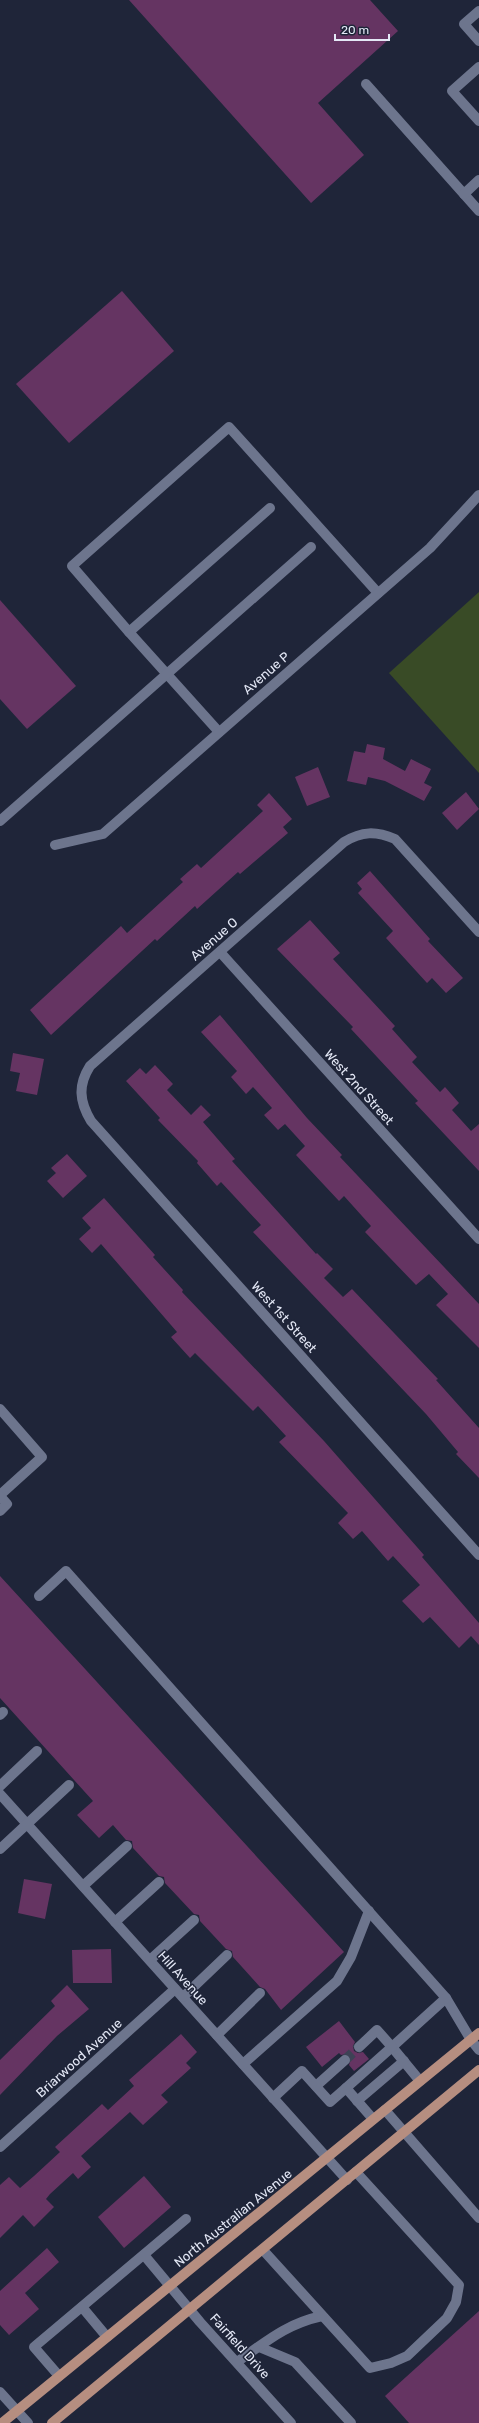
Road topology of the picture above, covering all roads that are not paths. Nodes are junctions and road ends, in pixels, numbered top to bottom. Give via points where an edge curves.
1 (479, 11) edge
2 (479, 41) edge
3 (479, 67) edge
4 (366, 84) dead end
5 (479, 121) edge
6 (479, 180) edge
7 (464, 194) junction
8 (479, 211) edge
9 (479, 495) edge
10 (270, 508) dead end
11 (311, 547) dead end
12 (378, 593) junction
13 (129, 632) junction
14 (166, 673) junction
15 (219, 732) junction
16 (0, 821) edge
17 (55, 845) dead end
18 (479, 932) edge
19 (220, 952) junction
20 (80, 1090) joint
21 (479, 1239) edge
22 (0, 1409) edge
23 (0, 1495) edge
24 (0, 1511) edge
25 (479, 1555) edge
26 (39, 1596) dead end
27 (37, 1751) dead end
28 (69, 1785) dead end
29 (0, 1786) edge
30 (0, 1794) edge
31 (27, 1824) junction
32 (126, 1846) dead end
33 (0, 1849) edge
34 (159, 1882) dead end
35 (83, 1886) junction
36 (369, 1911) junction
37 (194, 1920) dead end
38 (115, 1922) junction
39 (227, 1955) dead end
40 (150, 1960) junction
41 (175, 1989) junction
42 (260, 1993) dead end
43 (183, 1997) junction
44 (446, 1998) junction
45 (479, 2033) edge
46 (217, 2035) junction
47 (470, 2040) junction
48 (359, 2047) tunnel mouth
49 (392, 2047) junction
50 (479, 2050) edge
51 (345, 2060) tunnel mouth
52 (404, 2061) junction
53 (243, 2064) junction
54 (479, 2070) edge
55 (420, 2081) junction
56 (316, 2086) junction
57 (346, 2088) junction
58 (273, 2098) junction
59 (357, 2101) junction
60 (385, 2110) junction
61 (373, 2119) junction
62 (404, 2132) junction
63 (0, 2147) edge
64 (327, 2158) junction
65 (356, 2172) junction
66 (347, 2180) junction
67 (479, 2218) edge
68 (186, 2220) dead end
69 (263, 2250) junction
70 (144, 2255) junction
71 (170, 2286) junction
72 (82, 2307) junction
73 (190, 2309) junction
74 (322, 2316) junction
75 (107, 2337) junction
76 (259, 2347) junction
77 (237, 2362) junction
78 (59, 2376) junction
79 (0, 2392) edge
80 (17, 2411) junction
81 (2, 2423) edge
82 (28, 2423) edge
83 (52, 2423) edge
84 (291, 2423) edge
85 (351, 2423) edge

1 - 2 street via 464,24
3 - 5 street via 452,91
4 - 7 street
6 - 7 street
7 - 8 street
9 - 12 street, Avenue P via 430,548
10 - 13 street
11 - 14 street
12 - 13 street via 229,427 72,566
12 - 15 street, Avenue P
13 - 14 street
14 - 15 street
14 - 16 street
15 - 17 street, Avenue P via 103,834
18 - 19 street, Avenue O via 395,839 368,832 344,842
19 - 20 street, Avenue O via 90,1066 83,1077
19 - 21 street, West 2nd Street
20 - 25 street, West 1st Street via 84,1109 91,1121
22 - 23 street via 42,1456
23 - 24 street via 8,1504
26 - 36 street via 66,1571
27 - 29 street
28 - 31 street
30 - 31 street, Hill Avenue
31 - 33 street
31 - 35 street, Hill Avenue
32 - 35 street
34 - 38 street
35 - 38 street, Hill Avenue
36 - 44 street
36 - 53 street via 351,1957 337,1981
37 - 40 street
38 - 40 street, Hill Avenue
39 - 43 street
40 - 41 street, Hill Avenue
41 - 43 street, Hill Avenue
41 - 63 street, Briarwood Avenue
42 - 46 street
43 - 46 street, Hill Avenue
44 - 47 street
44 - 49 street
45 - 47 main road, North Australian Avenue
46 - 53 street, Hill Avenue
47 - 50 street
47 - 55 main road, North Australian Avenue
48 - 49 street via 377,2030
49 - 52 street
49 - 57 street
51 - 56 street
52 - 55 street
52 - 59 street
53 - 58 street, Hill Avenue
54 - 62 main road
55 - 60 main road, North Australian Avenue
56 - 57 street via 330,2102
56 - 58 street via 302,2071
57 - 59 street
58 - 64 street, Hill Avenue
59 - 61 street
60 - 61 main road, North Australian Avenue
60 - 62 street
61 - 64 main road, North Australian Avenue
62 - 65 main road
62 - 67 street
64 - 66 street, Hill Avenue
64 - 71 main road, North Australian Avenue
65 - 66 main road
65 - 74 street via 459,2285 456,2302 447,2318 407,2356 391,2364 370,2368
66 - 69 main road
68 - 70 street
69 - 73 main road
69 - 74 street
70 - 71 street, Fairfield Drive
70 - 72 street
71 - 73 street, Fairfield Drive
71 - 75 main road, North Australian Avenue
72 - 75 street
72 - 78 street via 34,2347
73 - 77 street, Fairfield Drive
73 - 83 main road
74 - 76 street via 300,2321
75 - 78 main road, North Australian Avenue
76 - 77 street
76 - 85 street via 295,2362
77 - 84 street, Fairfield Drive
78 - 80 main road, North Australian Avenue
79 - 80 street
80 - 81 main road, North Australian Avenue
80 - 82 street

